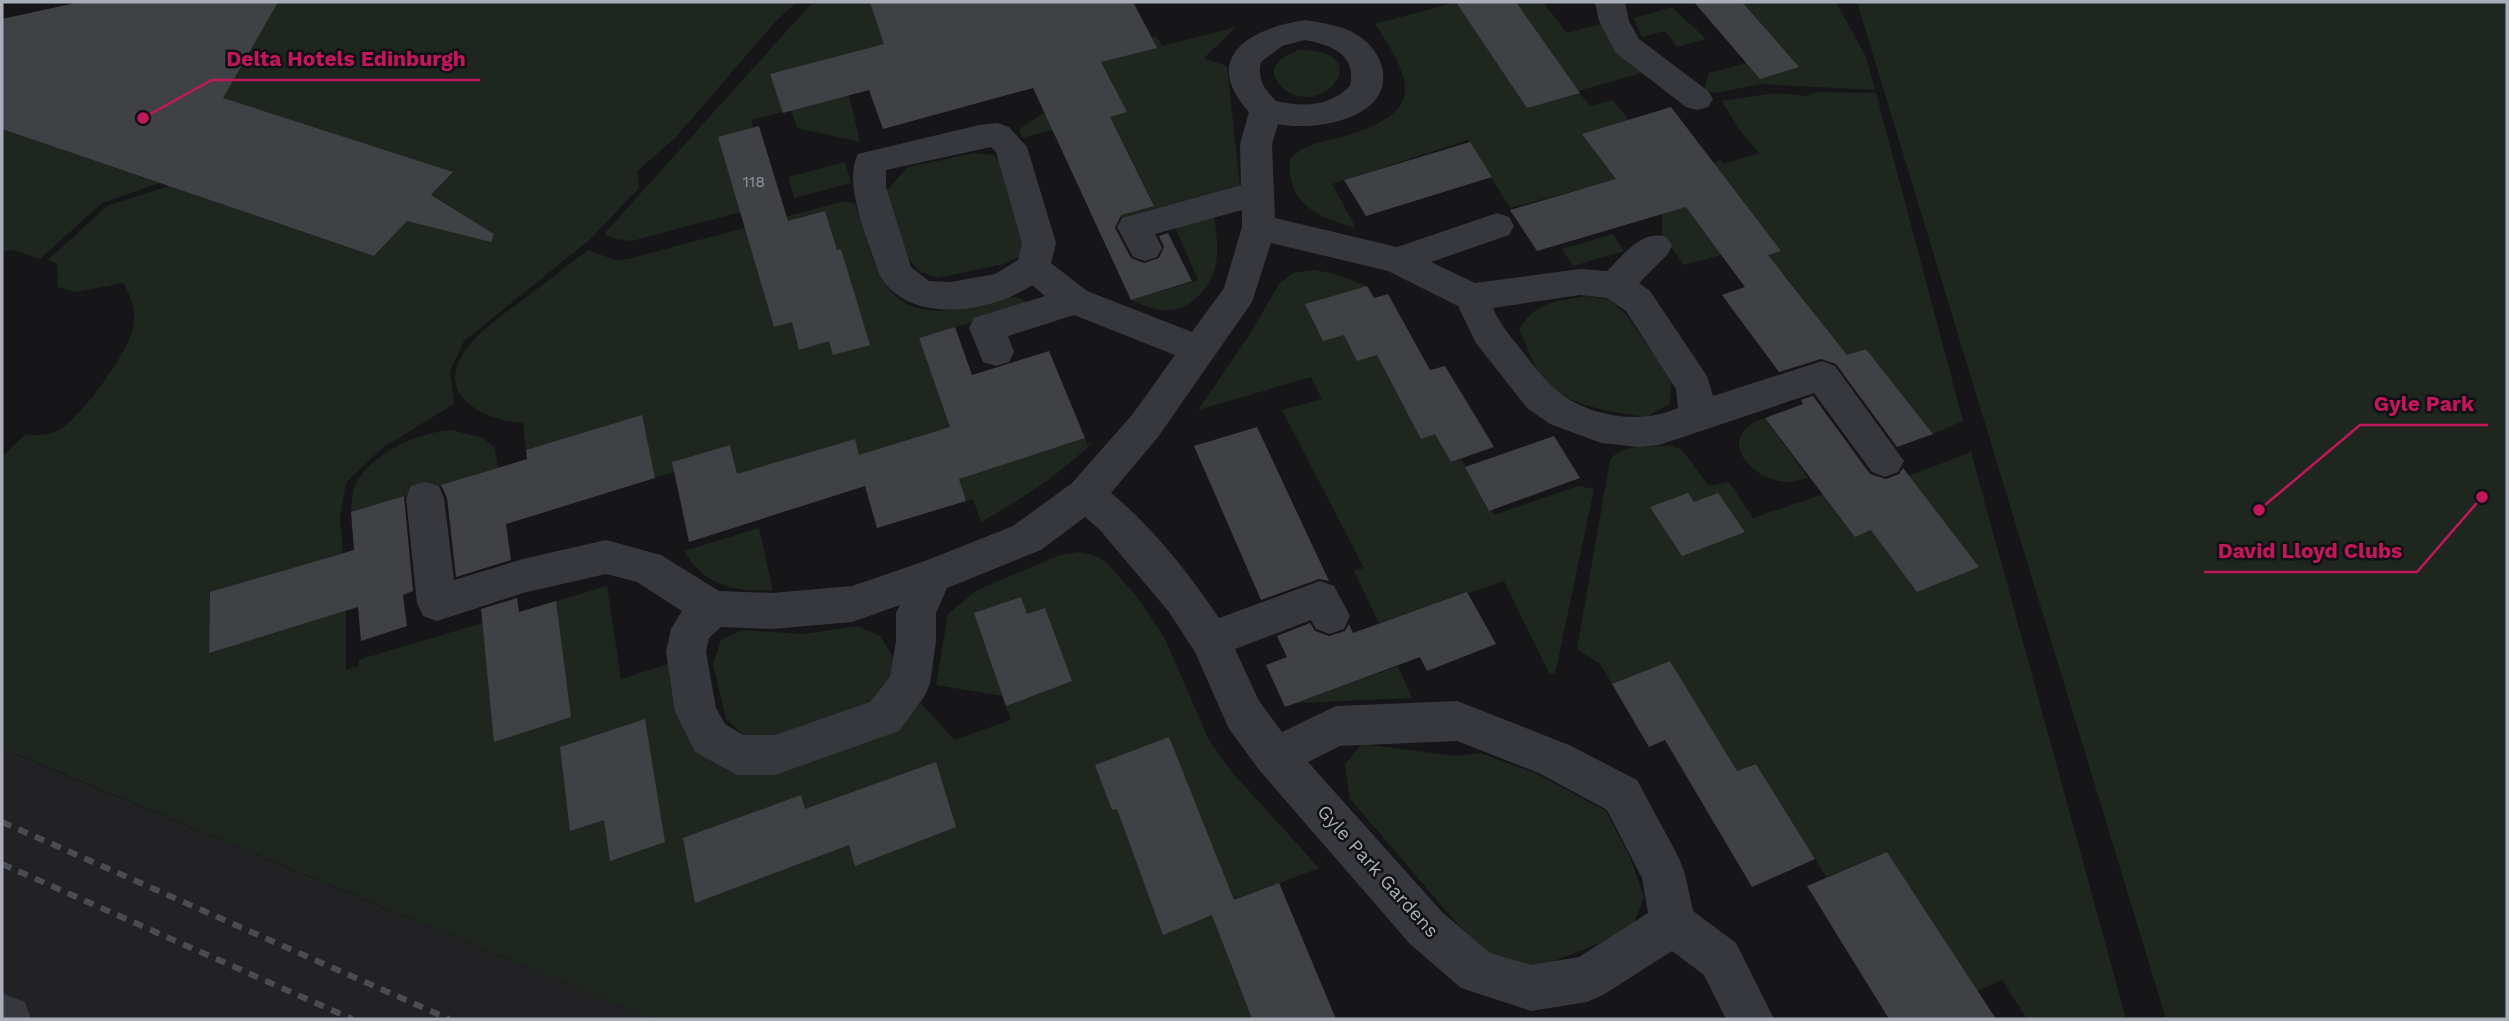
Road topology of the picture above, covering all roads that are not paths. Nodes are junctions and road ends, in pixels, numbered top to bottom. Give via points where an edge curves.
1 (1610, 2) edge
2 (1304, 16) edge
3 (1697, 99) dead end
4 (1266, 110) junction
5 (1259, 210) junction
6 (1497, 226) dead end
7 (1655, 246) dead end
8 (1145, 248) dead end
9 (1397, 260) junction
10 (1033, 267) junction
11 (1615, 285) junction
12 (1472, 297) junction
13 (1075, 301) junction
14 (1200, 350) junction
15 (996, 352) dead end
16 (1697, 416) junction
17 (1885, 461) dead end
18 (1086, 495) junction
19 (425, 498) dead end
20 (933, 576) junction
21 (713, 609) junction
22 (1330, 616) dead end
23 (1210, 640) junction
24 (1275, 757) junction
25 (1673, 924) junction
26 (2, 1016) edge
27 (8, 1019) edge
28 (1751, 1019) edge

1 - 3 street via 1627,46 1672,66
2 - 4 street via 1253,50 1244,69 1245,84
2 - 4 street via 1352,45 1368,73 1365,88 1342,109 1313,117
4 - 5 street via 1256,144
5 - 8 street via 1134,227
5 - 9 street
5 - 14 street via 1240,292
6 - 9 street
7 - 11 street
9 - 12 street
10 - 10 street via 1004,286 951,296 921,293 896,274 869,187 870,162 998,135 1011,148 1039,243
10 - 13 street
11 - 12 street via 1580,282
11 - 16 street via 1638,301 1694,386
12 - 16 street via 1483,327 1543,401 1573,417 1635,434 1676,427
13 - 14 street
13 - 15 street via 987,328
14 - 18 street
16 - 17 street via 1822,376
18 - 20 street via 1027,538
18 - 23 street, Gyle Park Gardens via 1114,519 1183,599
19 - 21 street via 437,603 606,557 648,566
20 - 21 street via 852,604 772,611
20 - 21 street via 916,614 909,684 884,718 775,755 737,755 710,738 695,712 685,652 691,629
22 - 23 street via 1320,599
23 - 24 street, Gyle Park Gardens via 1244,715
24 - 25 street, Gyle Park Gardens via 1426,928 1477,972 1531,988 1587,979
24 - 25 street via 1336,726 1457,721 1554,759 1622,795 1663,874
25 - 28 street via 1720,959
26 - 27 street

